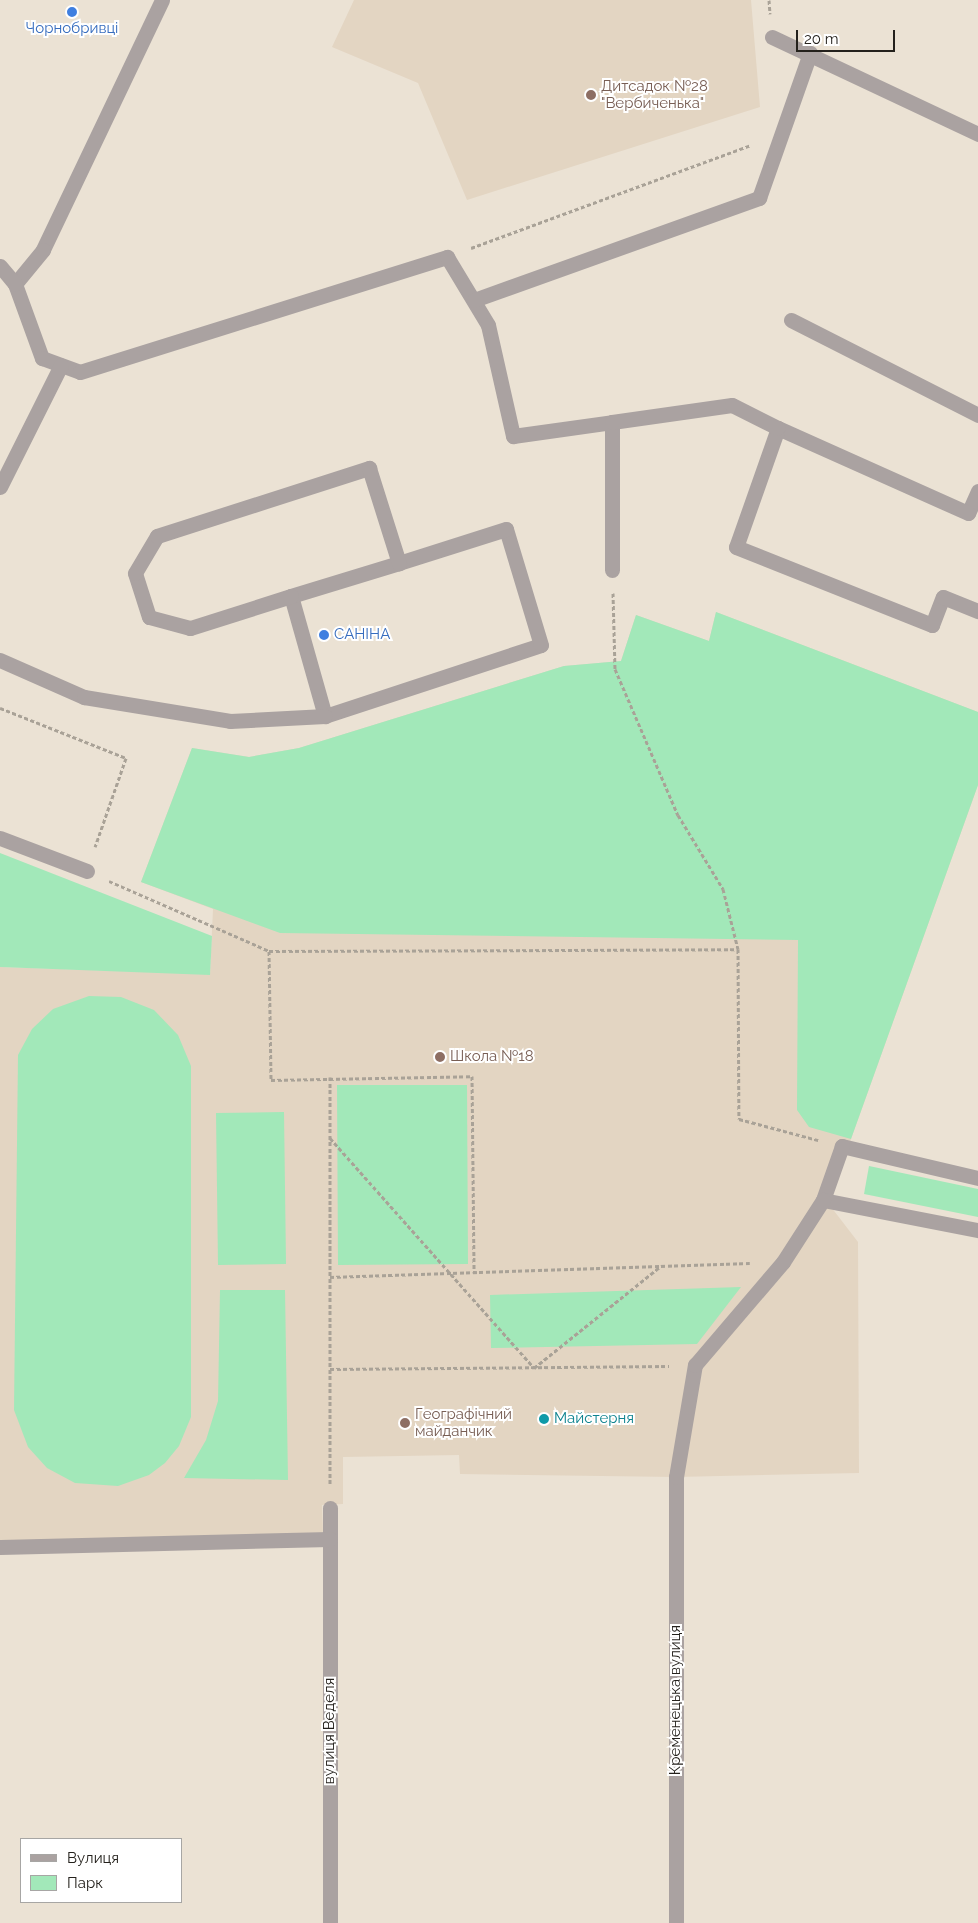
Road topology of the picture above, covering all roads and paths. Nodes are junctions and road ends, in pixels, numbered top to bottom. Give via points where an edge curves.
1 (162, 0) edge
2 (772, 38) dead end
3 (810, 53) junction
4 (784, 132) junction
5 (978, 134) edge
6 (447, 257) junction
7 (0, 266) edge
8 (15, 284) junction
9 (474, 300) junction
10 (791, 320) dead end
11 (61, 365) junction
12 (978, 415) edge
13 (612, 422) junction
14 (778, 428) junction
15 (0, 488) edge
16 (978, 492) edge
17 (399, 563) junction
18 (612, 570) joint
19 (291, 596) junction
20 (978, 611) edge
21 (0, 660) edge
22 (0, 708) edge
23 (325, 716) junction
24 (0, 838) edge
25 (87, 871) junction
26 (738, 949) junction
27 (269, 951) junction
28 (330, 1077) junction
29 (330, 1138) junction
30 (842, 1146) junction
31 (978, 1178) edge
32 (823, 1200) junction
33 (978, 1230) edge
34 (783, 1262) junction
35 (661, 1266) junction
36 (454, 1273) junction
37 (474, 1273) junction
38 (330, 1277) junction
39 (695, 1365) junction
40 (534, 1368) junction
41 (330, 1369) junction
42 (330, 1508) joint
43 (330, 1539) junction
44 (0, 1548) edge
45 (330, 1923) edge
46 (676, 1923) edge

1 - 8 street via 43,250
2 - 3 street
3 - 4 street
3 - 5 street
4 - 6 path
4 - 9 street via 759,198
6 - 9 street
6 - 11 street via 80,372
7 - 8 street
8 - 11 street via 42,358
9 - 13 street via 488,325 513,436
10 - 12 street
11 - 15 street
13 - 14 street via 732,405
13 - 18 street
14 - 16 street via 968,513
14 - 20 street via 736,547 932,625 943,597
17 - 19 street
17 - 19 street via 370,468 157,536 135,574 149,617 190,628
17 - 23 street via 506,529 541,645
18 - 26 path via 615,669 678,816 723,889
19 - 23 street
21 - 23 street via 84,697 230,721
22 - 25 path via 126,758
24 - 25 street
25 - 27 path
26 - 27 path
26 - 30 path via 738,1119
27 - 28 path via 271,1080
28 - 29 path
28 - 37 path via 472,1076
29 - 36 path
29 - 38 path
30 - 31 street
30 - 32 street
32 - 33 street
32 - 34 street
34 - 35 path
34 - 39 street
35 - 37 path
35 - 40 path
36 - 37 path
36 - 38 path
36 - 40 path
38 - 41 path
39 - 40 path
39 - 46 street, Кременецька вулиця via 676,1477
40 - 41 path
41 - 42 path
42 - 43 street, вулиця Веделя
43 - 44 street
43 - 45 street, вулиця Веделя

